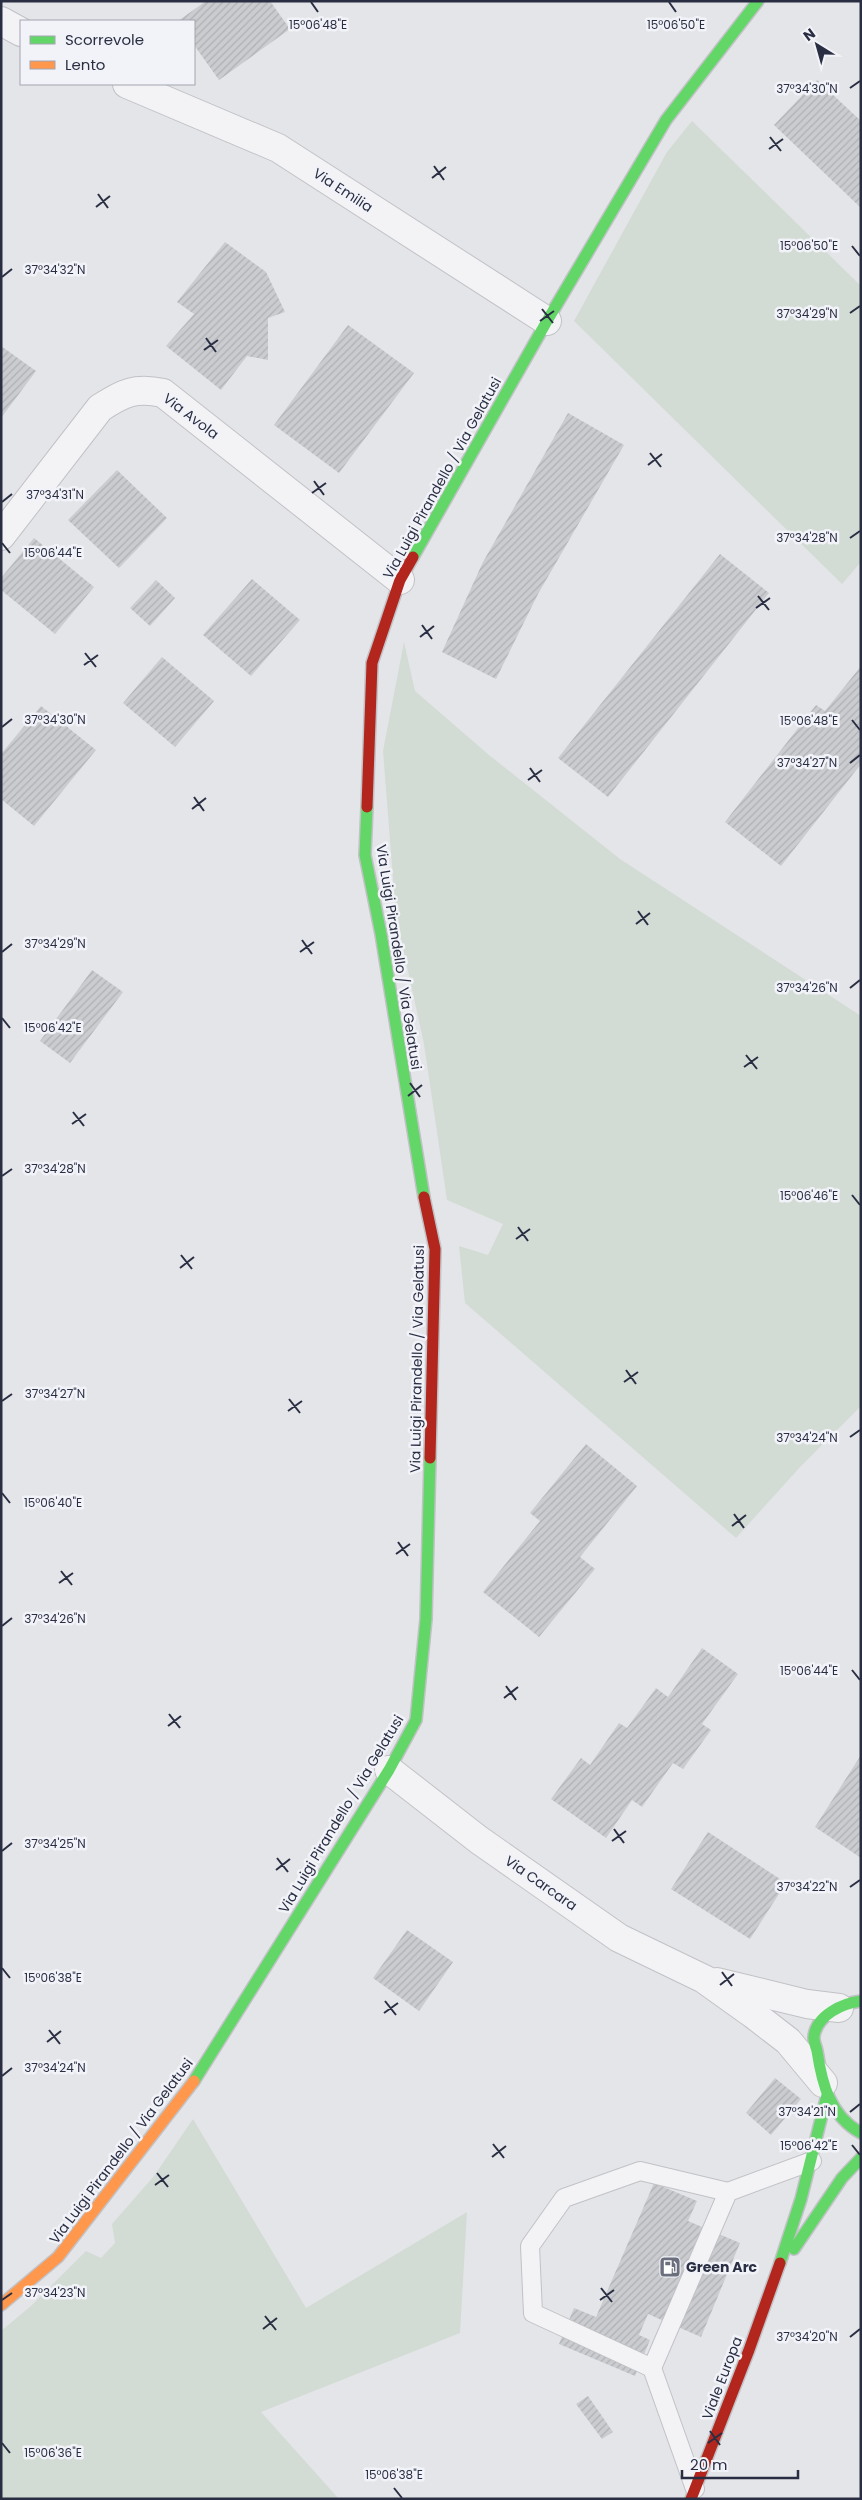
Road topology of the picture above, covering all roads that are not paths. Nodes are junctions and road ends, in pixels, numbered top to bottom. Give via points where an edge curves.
1 (758, 1) edge
2 (1, 21) edge
3 (20, 31) edge
4 (129, 85) edge
5 (547, 321) junction
6 (1, 536) edge
7 (400, 580) junction
8 (389, 1770) junction
9 (704, 1979) junction
10 (861, 1992) edge
11 (849, 2003) edge
12 (825, 2089) junction
13 (861, 2133) edge
14 (861, 2158) edge
15 (812, 2162) junction
16 (728, 2192) junction
17 (780, 2268) junction
18 (1, 2305) edge
19 (652, 2368) junction
20 (693, 2494) edge

1 - 5 street, Via Luigi Pirandello / Via Gelatusi via 666,120
2 - 3 street
4 - 5 street, Via Emilia via 278,148
5 - 7 street, Via Luigi Pirandello / Via Gelatusi
6 - 7 street, Via Avola via 100,408 122,394 145,390 163,393
7 - 8 street, Via Luigi Pirandello / Via Gelatusi via 372,663 365,855 381,934 420,1181 435,1249 425,1628 416,1720
8 - 9 street, Via Carcara via 479,1840 619,1938
8 - 18 street, Via Luigi Pirandello / Via Gelatusi via 200,2073 58,2258
9 - 11 street via 807,2004
9 - 12 street via 788,2041
10 - 11 street
11 - 12 street via 832,2011 814,2036
12 - 13 street via 836,2113 853,2130
12 - 15 street
14 - 17 street via 842,2178
15 - 16 lane
15 - 17 street
16 - 19 lane
16 - 19 lane via 640,2171 564,2198 530,2246 533,2313
17 - 20 street, Viale Europa
19 - 20 lane

